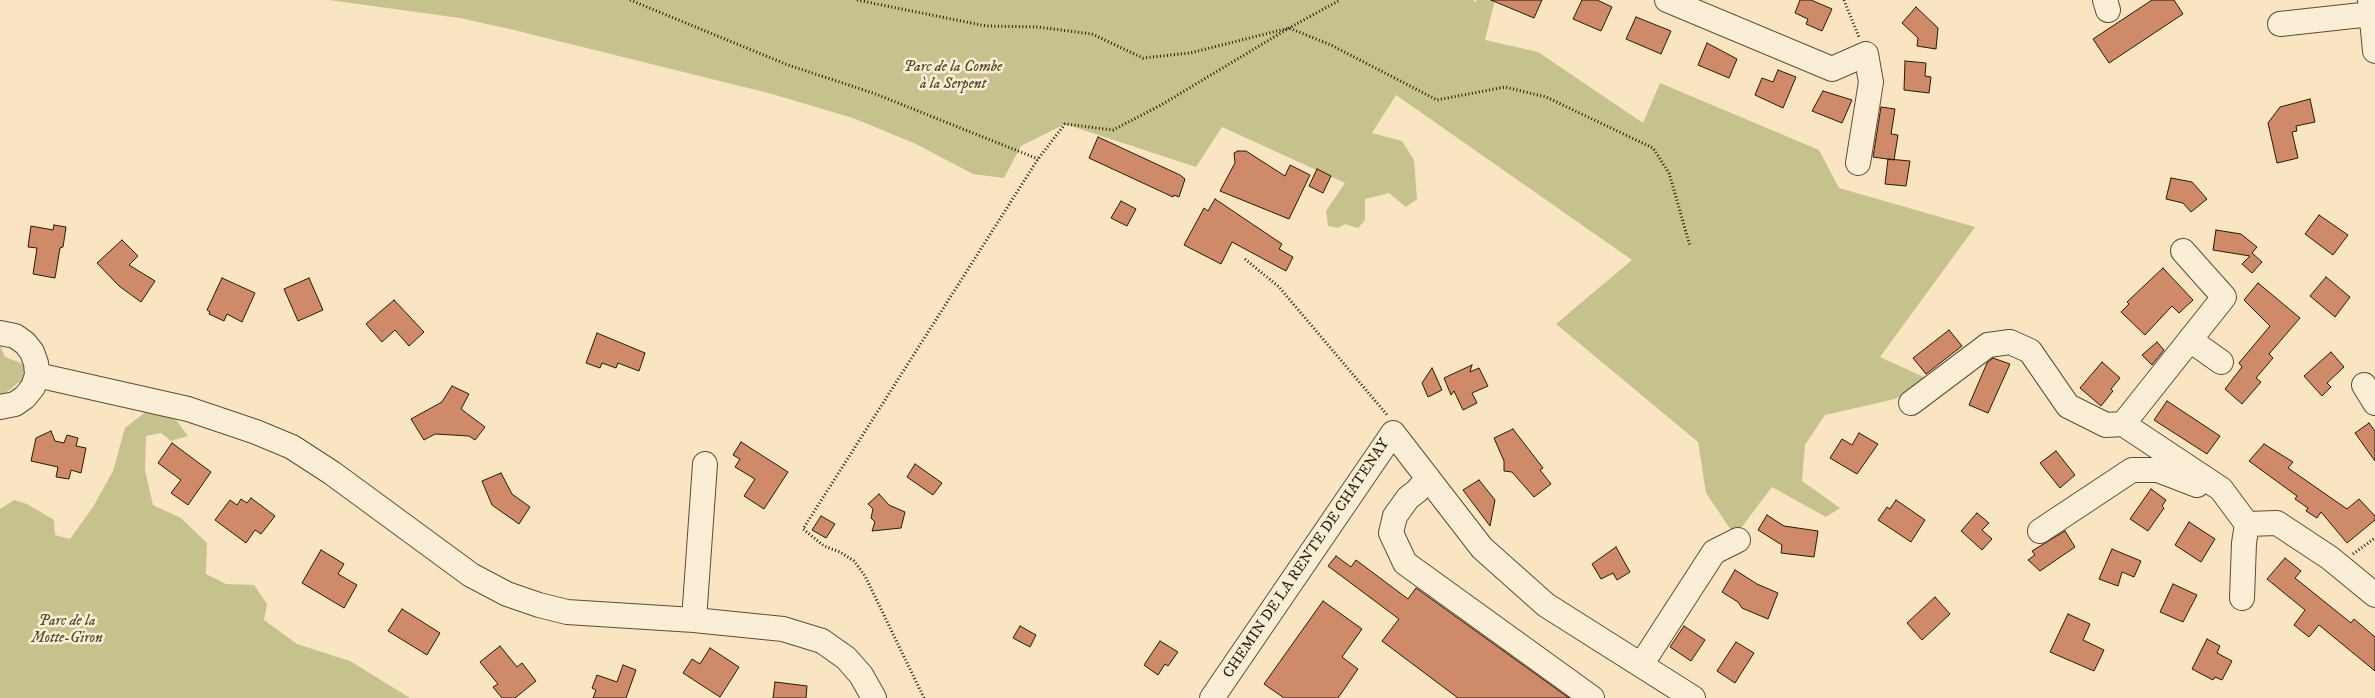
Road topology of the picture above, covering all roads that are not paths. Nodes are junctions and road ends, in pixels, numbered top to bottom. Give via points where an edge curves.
1 (1667, 0) edge
2 (2371, 7) edge
3 (2323, 10) edge
4 (2280, 24) dead end
5 (2375, 51) edge
6 (1858, 163) dead end
7 (2183, 251) dead end
8 (0, 333) edge
9 (2190, 340) junction
10 (2221, 362) dead end
11 (37, 375) junction
12 (1910, 403) dead end
13 (0, 407) edge
14 (2122, 424) junction
15 (705, 464) dead end
16 (1428, 478) junction
17 (2222, 489) junction
18 (2247, 524) junction
19 (2040, 531) dead end
20 (1738, 540) dead end
21 (2375, 595) edge
22 (2242, 598) dead end
23 (694, 620) junction
24 (1641, 665) junction
25 (874, 698) edge
26 (1212, 698) edge
27 (1592, 698) edge
28 (1693, 698) edge

1 - 6 street via 1832,69 1866,54 1870,82
2 - 3 street
2 - 5 street
3 - 4 street
7 - 9 street via 2224,297
8 - 11 street via 15,336 25,343 32,352
9 - 10 street
9 - 14 street
11 - 13 street via 25,397
11 - 23 street via 188,410 292,447 471,575 507,594 567,612
12 - 14 street via 1988,345 2010,342 2030,351 2068,406 2106,425
14 - 17 street
15 - 23 street
16 - 24 street, CHEMIN DE LA RENTE DE CHATENAY via 1482,548 1546,605
16 - 26 street, CHEMIN DE LA RENTE DE CHATENAY via 1393,433
16 - 27 street via 1395,516 1391,533 1405,563
17 - 18 street
17 - 19 street via 2210,491 2158,470 2132,470
18 - 21 street via 2276,523 2342,567
18 - 22 street
20 - 24 street via 1714,552
23 - 25 street via 783,629 822,641 846,658 861,675
24 - 28 street, CHEMIN DE LA RENTE DE CHATENAY

